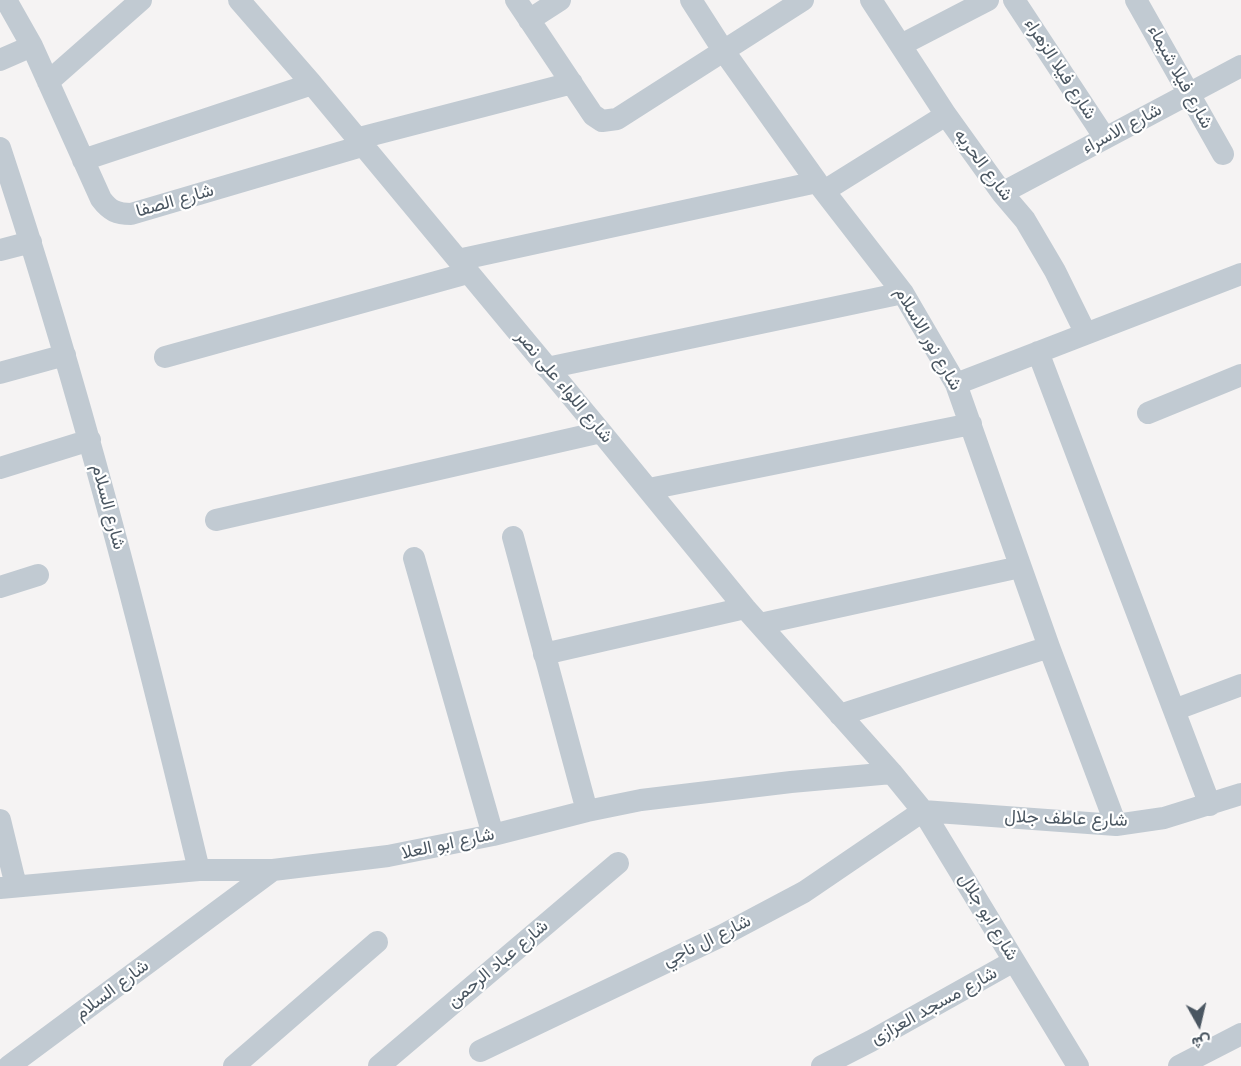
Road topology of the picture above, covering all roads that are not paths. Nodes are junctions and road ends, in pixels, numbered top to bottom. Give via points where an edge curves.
1 (6, 0) edge
2 (141, 0) edge
3 (239, 0) edge
4 (516, 0) edge
5 (560, 0) edge
6 (691, 0) edge
7 (803, 0) edge
8 (872, 0) edge
9 (988, 0) edge
10 (1014, 0) edge
11 (1136, 0) edge
12 (529, 20) junction
13 (901, 45) junction
14 (32, 46) junction
15 (723, 50) junction
16 (0, 60) edge
17 (1241, 66) edge
18 (48, 82) junction
19 (572, 83) junction
20 (312, 84) junction
21 (1190, 93) junction
22 (946, 115) junction
23 (1105, 138) junction
24 (359, 143) junction
25 (0, 148) edge
26 (1223, 154) dead end
27 (83, 160) junction
28 (820, 187) junction
29 (1002, 193) junction
30 (31, 242) junction
31 (0, 250) edge
32 (463, 267) junction
33 (1239, 279) edge
34 (903, 293) junction
35 (1086, 334) junction
36 (1038, 352) junction
37 (65, 355) junction
38 (165, 357) dead end
39 (548, 368) junction
40 (0, 373) edge
41 (1241, 375) edge
42 (956, 384) junction
43 (1148, 413) dead end
44 (971, 424) junction
45 (601, 432) junction
46 (90, 440) junction
47 (0, 468) edge
48 (649, 489) junction
49 (216, 520) dead end
50 (513, 537) dead end
51 (414, 558) dead end
52 (1020, 567) junction
53 (38, 575) dead end
54 (0, 587) edge
55 (752, 616) junction
56 (1049, 647) junction
57 (544, 654) junction
58 (1241, 685) edge
59 (1174, 710) junction
60 (840, 715) junction
61 (892, 773) junction
62 (1241, 794) edge
63 (1210, 805) junction
64 (587, 811) junction
65 (923, 811) junction
66 (0, 820) edge
67 (1116, 825) junction
68 (493, 835) junction
69 (618, 863) dead end
70 (199, 870) junction
71 (273, 870) junction
72 (8, 887) edge
73 (377, 942) dead end
74 (1014, 961) junction
75 (1241, 1034) edge
76 (480, 1051) dead end
77 (9, 1066) edge
78 (234, 1066) edge
79 (379, 1066) edge
80 (822, 1066) edge
81 (1078, 1066) edge
82 (1179, 1066) edge

1 - 14 street, شارع الصفا
2 - 18 street
3 - 20 street, شارع اللواء على نصر
4 - 12 street
5 - 12 street
6 - 15 street, شارع نور الاسلام
7 - 15 street
8 - 13 street, شارع الحريه
9 - 13 street
10 - 23 street, شارع فيلا الزهراء
11 - 21 street, شارع فيلا شيماء
12 - 19 street
13 - 22 street, شارع الحريه
14 - 16 street
14 - 18 street, شارع الصفا
15 - 19 street via 617,119 603,122 593,115
15 - 28 street, شارع نور الاسلام
17 - 21 street, شارع الاسراء
18 - 27 street, شارع الصفا
19 - 24 street
20 - 24 street, شارع اللواء على نصر
20 - 27 street
21 - 23 street, شارع الاسراء
21 - 26 street, شارع فيلا شيماء
22 - 28 street
22 - 29 street, شارع الحريه
23 - 29 street, شارع الاسراء
24 - 27 street, شارع الصفا via 131,214 108,209
24 - 32 street, شارع اللواء على نصر
25 - 30 street, شارع السلام
28 - 32 street
28 - 34 street, شارع نور الاسلام
29 - 35 street, شارع الحريه via 1025,220
30 - 31 street
30 - 37 street, شارع السلام
32 - 38 street
32 - 39 street, شارع اللواء على نصر
33 - 35 street
34 - 39 street
34 - 42 street, شارع نور الاسلام
35 - 36 street
36 - 42 street
36 - 59 street
37 - 40 street
37 - 46 street, شارع السلام
39 - 45 street, شارع اللواء على نصر
41 - 43 street
42 - 44 street, شارع نور الاسلام
44 - 48 street
44 - 52 street, شارع نور الاسلام
45 - 48 street, شارع اللواء على نصر
45 - 49 street
46 - 47 street
46 - 70 street, شارع السلام
48 - 55 street, شارع اللواء على نصر
50 - 57 street
51 - 68 street
52 - 55 street
52 - 56 street, شارع نور الاسلام
53 - 54 street
55 - 57 street
55 - 60 street, شارع اللواء على نصر
56 - 60 street
56 - 67 street, شارع نور الاسلام
57 - 64 street
58 - 59 street
59 - 63 street
60 - 61 street, شارع اللواء على نصر
61 - 64 street, شارع ابو العلا via 641,800
61 - 65 street, شارع ابو جلال
62 - 63 street, شارع عاطف جلال
63 - 67 street, شارع عاطف جلال via 1164,818
64 - 68 street, شارع ابو العلا
65 - 67 street, شارع عاطف جلال
65 - 74 street, شارع ابو جلال
65 - 76 street, شارع ال ناجي via 804,892
66 - 72 street
68 - 71 street, شارع ابو العلا via 388,856
69 - 79 street, شارع عباد الرحمن
70 - 71 street, شارع ابو العلا
70 - 72 street, شارع ابو العلا
71 - 77 street, شارع السلام
73 - 78 street
74 - 80 street, شارع مسجد العزازى
74 - 81 street, شارع ابو جلال
75 - 82 street

